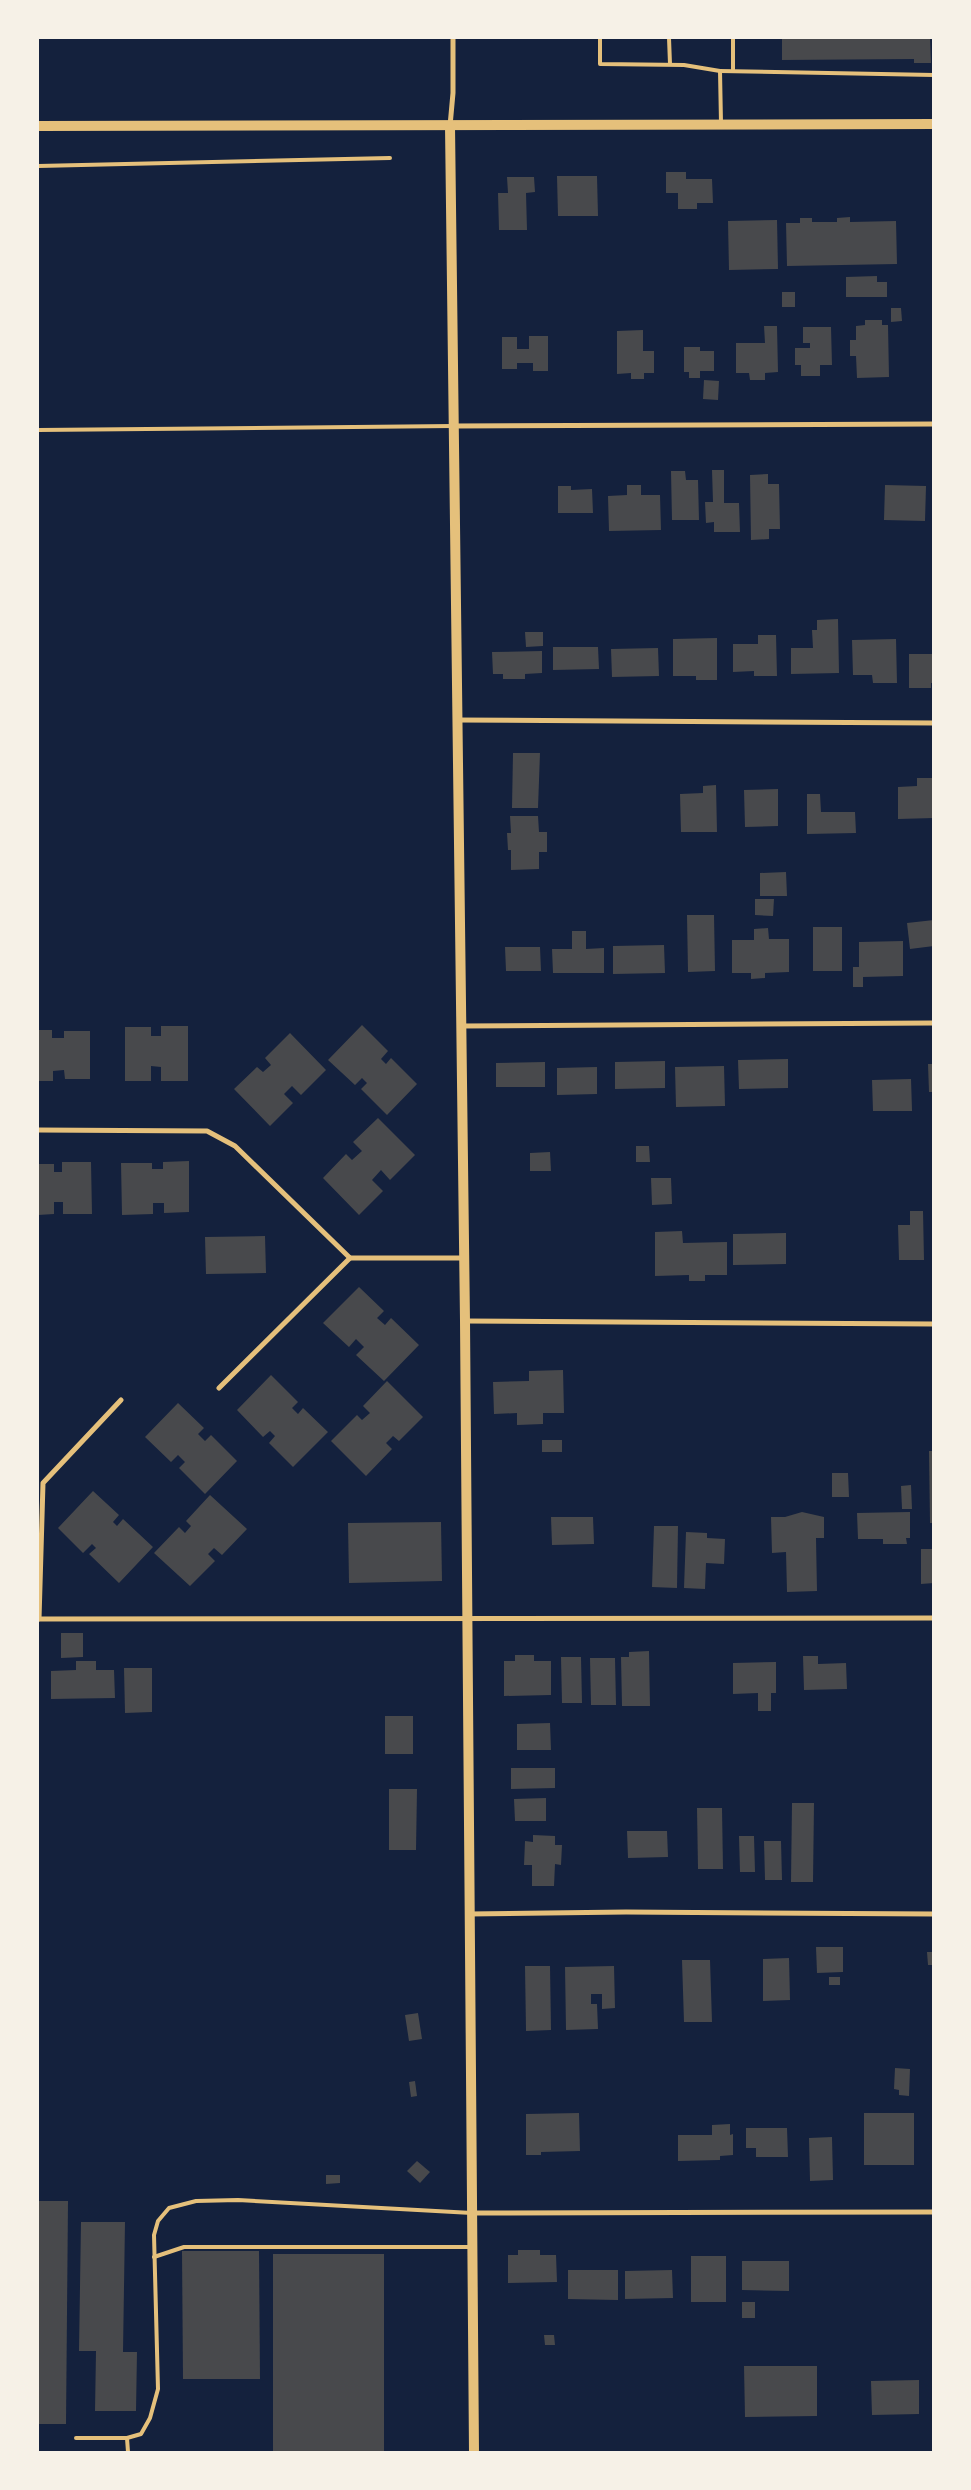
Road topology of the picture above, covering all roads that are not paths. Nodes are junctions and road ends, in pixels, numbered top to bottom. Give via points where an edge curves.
1 (453, 38) edge
2 (600, 38) edge
3 (670, 38) edge
4 (733, 38) edge
5 (670, 64) junction
6 (720, 71) junction
7 (733, 71) junction
8 (934, 75) edge
9 (934, 124) edge
10 (721, 125) junction
11 (38, 126) edge
12 (450, 126) junction
13 (390, 158) dead end
14 (38, 166) edge
15 (934, 424) edge
16 (454, 426) junction
17 (38, 430) edge
18 (457, 720) junction
19 (934, 723) edge
20 (934, 1023) edge
21 (460, 1026) junction
22 (38, 1130) edge
23 (350, 1258) junction
24 (463, 1258) junction
25 (465, 1321) junction
26 (934, 1324) edge
27 (219, 1388) dead end
28 (121, 1400) dead end
29 (934, 1618) edge
30 (38, 1619) edge
31 (467, 1620) junction
32 (469, 1914) junction
33 (934, 1914) edge
34 (934, 2212) edge
35 (472, 2213) junction
36 (472, 2247) junction
37 (154, 2257) junction
38 (76, 2438) dead end
39 (127, 2438) junction
40 (128, 2452) edge
41 (474, 2452) edge

1 - 12 street via 454,93
2 - 5 lane via 600,64
3 - 5 lane
4 - 7 lane
5 - 6 lane
6 - 7 lane
6 - 10 lane
7 - 8 lane
9 - 10 main road
10 - 12 main road
11 - 12 main road
12 - 16 main road
13 - 14 lane
15 - 16 street
16 - 17 lane
16 - 18 main road
18 - 19 street
18 - 21 main road
20 - 21 street
21 - 24 main road
22 - 23 street via 207,1131 235,1146
23 - 24 street
23 - 27 street
24 - 25 main road
25 - 26 street
25 - 31 main road
28 - 30 street via 43,1482
29 - 31 street
30 - 31 street
31 - 32 main road
32 - 33 street
32 - 35 main road
34 - 35 street
35 - 36 main road
35 - 37 lane via 238,2200 196,2201 169,2208 158,2221
36 - 37 lane via 184,2247
36 - 41 main road
37 - 39 lane via 158,2389 150,2418 141,2434
38 - 39 lane
39 - 40 lane

